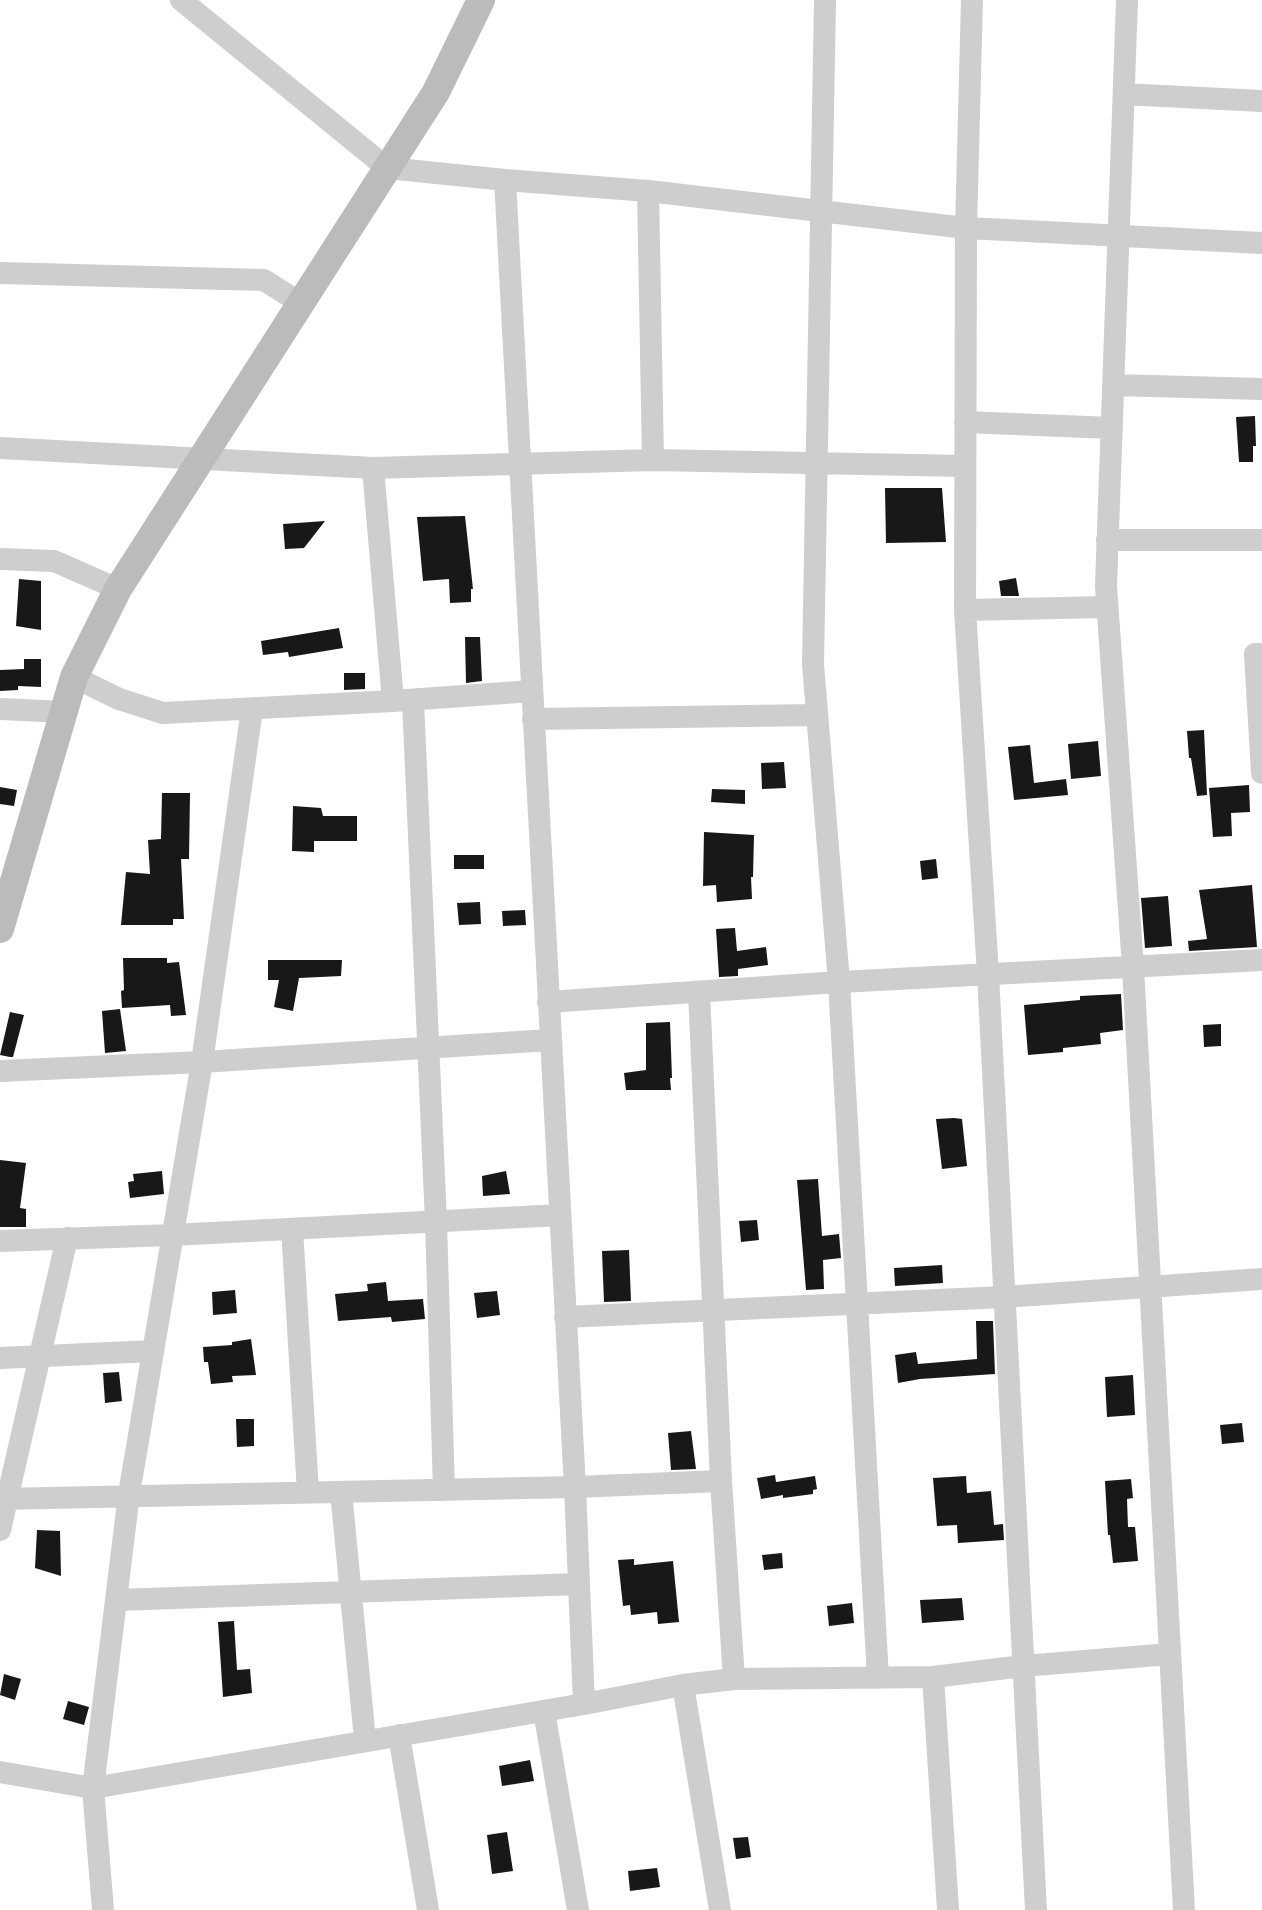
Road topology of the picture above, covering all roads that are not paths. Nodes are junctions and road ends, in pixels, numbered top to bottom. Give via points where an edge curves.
1 (181, 0) edge
2 (481, 0) edge
3 (825, 0) edge
4 (972, 0) edge
5 (1127, 0) edge
6 (1124, 94) junction
7 (1262, 101) edge
8 (387, 168) junction
9 (505, 180) junction
10 (648, 191) junction
11 (821, 209) junction
12 (966, 228) junction
13 (1120, 236) junction
14 (1262, 243) edge
15 (0, 273) edge
16 (300, 304) junction
17 (1114, 385) junction
18 (1262, 389) edge
19 (965, 422) junction
20 (1112, 428) junction
21 (0, 448) edge
22 (199, 460) junction
23 (653, 460) junction
24 (815, 464) junction
25 (520, 465) junction
26 (965, 466) junction
27 (373, 468) junction
28 (1108, 540) junction
29 (1262, 540) edge
30 (0, 559) edge
31 (118, 589) junction
32 (1107, 607) junction
33 (965, 610) junction
34 (1262, 654) edge
35 (74, 677) junction
36 (532, 691) junction
37 (403, 700) junction
38 (0, 709) edge
39 (252, 709) junction
40 (64, 712) junction
41 (818, 715) junction
42 (533, 719) junction
43 (1262, 772) edge
44 (9, 870) edge
45 (0, 929) edge
46 (1262, 960) edge
47 (1132, 967) junction
48 (988, 974) junction
49 (840, 982) junction
50 (699, 992) junction
51 (548, 1002) junction
52 (550, 1040) junction
53 (428, 1047) junction
54 (202, 1062) junction
55 (0, 1071) edge
56 (560, 1215) junction
57 (436, 1222) junction
58 (292, 1229) junction
59 (172, 1235) junction
60 (67, 1238) junction
61 (0, 1241) edge
62 (1262, 1279) edge
63 (1150, 1287) junction
64 (1004, 1297) junction
65 (857, 1304) junction
66 (713, 1310) junction
67 (566, 1317) junction
68 (153, 1351) junction
69 (40, 1356) junction
70 (0, 1358) edge
71 (721, 1481) junction
72 (575, 1487) junction
73 (444, 1490) junction
74 (308, 1492) junction
75 (341, 1492) junction
76 (129, 1494) junction
77 (4, 1499) edge
78 (0, 1530) edge
79 (579, 1584) junction
80 (351, 1591) junction
81 (117, 1600) junction
82 (1170, 1654) junction
83 (1023, 1666) junction
84 (933, 1677) junction
85 (878, 1678) junction
86 (734, 1679) junction
87 (683, 1685) junction
88 (584, 1704) junction
89 (544, 1711) junction
90 (399, 1735) junction
91 (365, 1740) junction
92 (0, 1772) edge
93 (93, 1788) junction
94 (103, 1910) edge
95 (428, 1910) edge
96 (578, 1910) edge
97 (720, 1910) edge
98 (948, 1910) edge
99 (1036, 1910) edge
100 (1184, 1910) edge

1 - 8 street
2 - 8 street via 436,92
3 - 11 street
4 - 12 street
5 - 6 street
6 - 7 street
6 - 13 street
8 - 9 street
8 - 16 street
9 - 10 street
9 - 25 street
10 - 11 street
10 - 23 street
11 - 12 street
11 - 24 street
12 - 13 street
12 - 19 street
13 - 14 street
13 - 17 street
15 - 16 street via 264,280
16 - 22 street
17 - 18 street
17 - 20 street
19 - 20 street
19 - 26 street
20 - 28 street
21 - 22 street
22 - 27 street
22 - 31 street
23 - 24 street
23 - 25 street
24 - 26 street
24 - 41 street via 813,664
25 - 27 street
25 - 36 street
26 - 33 street
27 - 37 street
28 - 29 street
28 - 32 street
30 - 31 street via 54,561
31 - 35 street
32 - 33 street
32 - 47 street
33 - 48 street
34 - 43 street via 1255,654
35 - 39 street via 119,699 163,713
35 - 40 street
36 - 37 street
36 - 42 street
37 - 39 street
37 - 53 street
38 - 40 street
39 - 54 street
40 - 44 street
41 - 42 street
41 - 49 street
42 - 51 street
44 - 45 street
46 - 47 street
47 - 48 street
47 - 63 street
48 - 49 street
48 - 64 street
49 - 50 street
49 - 65 street
50 - 51 street
50 - 66 street
51 - 52 street
52 - 53 street
52 - 56 street
53 - 54 street
53 - 57 street
54 - 55 street
54 - 59 street
56 - 57 street
56 - 67 street
57 - 58 street
57 - 73 street
58 - 59 street
58 - 74 street
59 - 60 street
59 - 68 street
60 - 61 street
60 - 69 street
62 - 63 street
63 - 64 street
63 - 82 street
64 - 65 street
64 - 83 street
65 - 66 street
65 - 85 street
66 - 67 street
66 - 71 street
67 - 72 street
68 - 69 street
68 - 76 street
69 - 70 street
69 - 77 street
71 - 72 street
71 - 86 street
72 - 73 street
72 - 79 street
73 - 75 street
74 - 75 street
74 - 76 street
75 - 80 street
76 - 77 street
76 - 81 street
77 - 78 street
79 - 80 street
79 - 88 street
80 - 81 street
80 - 91 street
81 - 93 street
82 - 83 street
82 - 100 street
83 - 84 street
83 - 99 street
84 - 85 street
84 - 98 street
85 - 86 street
86 - 87 street
87 - 88 street
87 - 97 street
88 - 89 street
89 - 90 street
89 - 96 street
90 - 91 street
90 - 95 street
91 - 93 street
92 - 93 street
93 - 94 street

